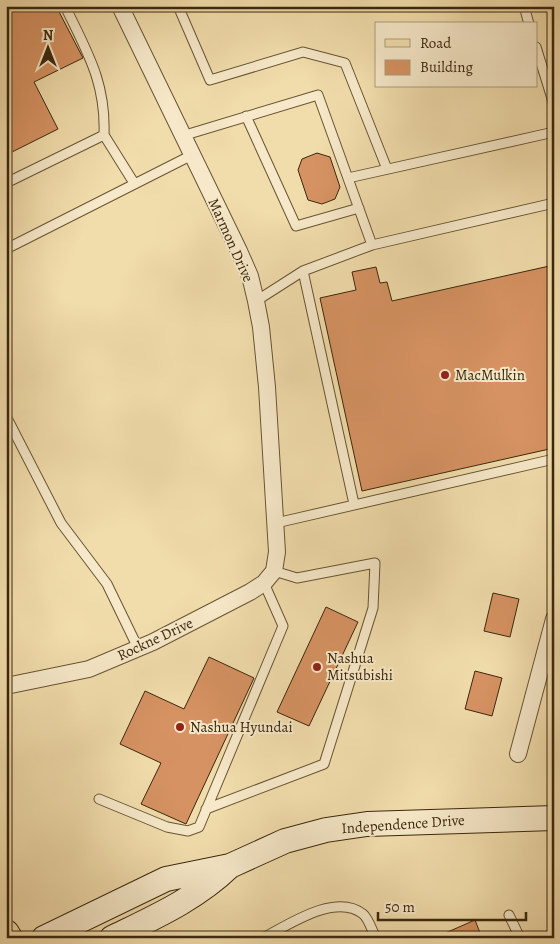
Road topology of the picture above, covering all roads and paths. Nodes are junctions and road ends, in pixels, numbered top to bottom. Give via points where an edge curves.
1 (64, 6) edge
2 (120, 6) edge
3 (178, 6) edge
4 (524, 6) edge
5 (528, 22) edge
6 (538, 54) edge
7 (554, 105) edge
8 (246, 116) junction
9 (554, 132) edge
10 (104, 135) junction
11 (182, 136) junction
12 (192, 155) junction
13 (388, 169) junction
14 (348, 178) junction
15 (6, 183) edge
16 (134, 183) junction
17 (554, 203) edge
18 (359, 208) junction
19 (372, 245) junction
20 (6, 249) edge
21 (303, 272) junction
22 (256, 301) junction
23 (6, 416) edge
24 (554, 459) edge
25 (354, 504) junction
26 (276, 522) junction
27 (269, 577) junction
28 (554, 619) edge
29 (138, 648) junction
30 (6, 686) edge
31 (518, 754) dead end
32 (99, 799) dead end
33 (206, 809) junction
34 (554, 818) edge
35 (230, 866) junction
36 (509, 915) dead end
37 (6, 933) edge
38 (9, 938) edge
39 (44, 938) edge
40 (112, 938) edge
41 (263, 938) edge
42 (376, 938) edge
43 (520, 938) edge

1 - 10 lane via 98,74 105,110
2 - 11 street, Marmon Drive
3 - 13 lane via 210,80 303,52 345,63
4 - 5 lane
6 - 7 lane
8 - 11 lane
8 - 14 lane via 318,95
8 - 18 lane via 296,226
9 - 13 lane
10 - 15 lane
10 - 16 lane
11 - 12 street, Marmon Drive
12 - 16 lane
12 - 22 street, Marmon Drive via 250,276
13 - 14 lane
14 - 18 lane
16 - 20 lane
17 - 19 lane
18 - 19 lane
19 - 21 lane
21 - 22 lane
21 - 25 lane
22 - 26 street, Marmon Drive via 266,377
23 - 29 lane via 61,523 107,584
24 - 25 lane
25 - 26 lane
26 - 27 street, Marmon Drive via 277,552
27 - 29 street, Rockne Drive via 233,602
27 - 33 lane via 283,626
27 - 33 lane via 297,578 375,563 374,608 324,764
28 - 31 street
29 - 30 street, Rockne Drive via 89,669
32 - 33 lane via 167,827 188,831 198,827
34 - 35 street, Independence Drive via 367,824 326,830 285,841
35 - 39 street, Independence Drive via 166,879
35 - 40 street, Independence Drive via 193,897
36 - 43 lane
37 - 38 main road
41 - 42 lane via 324,908 356,910 365,915

